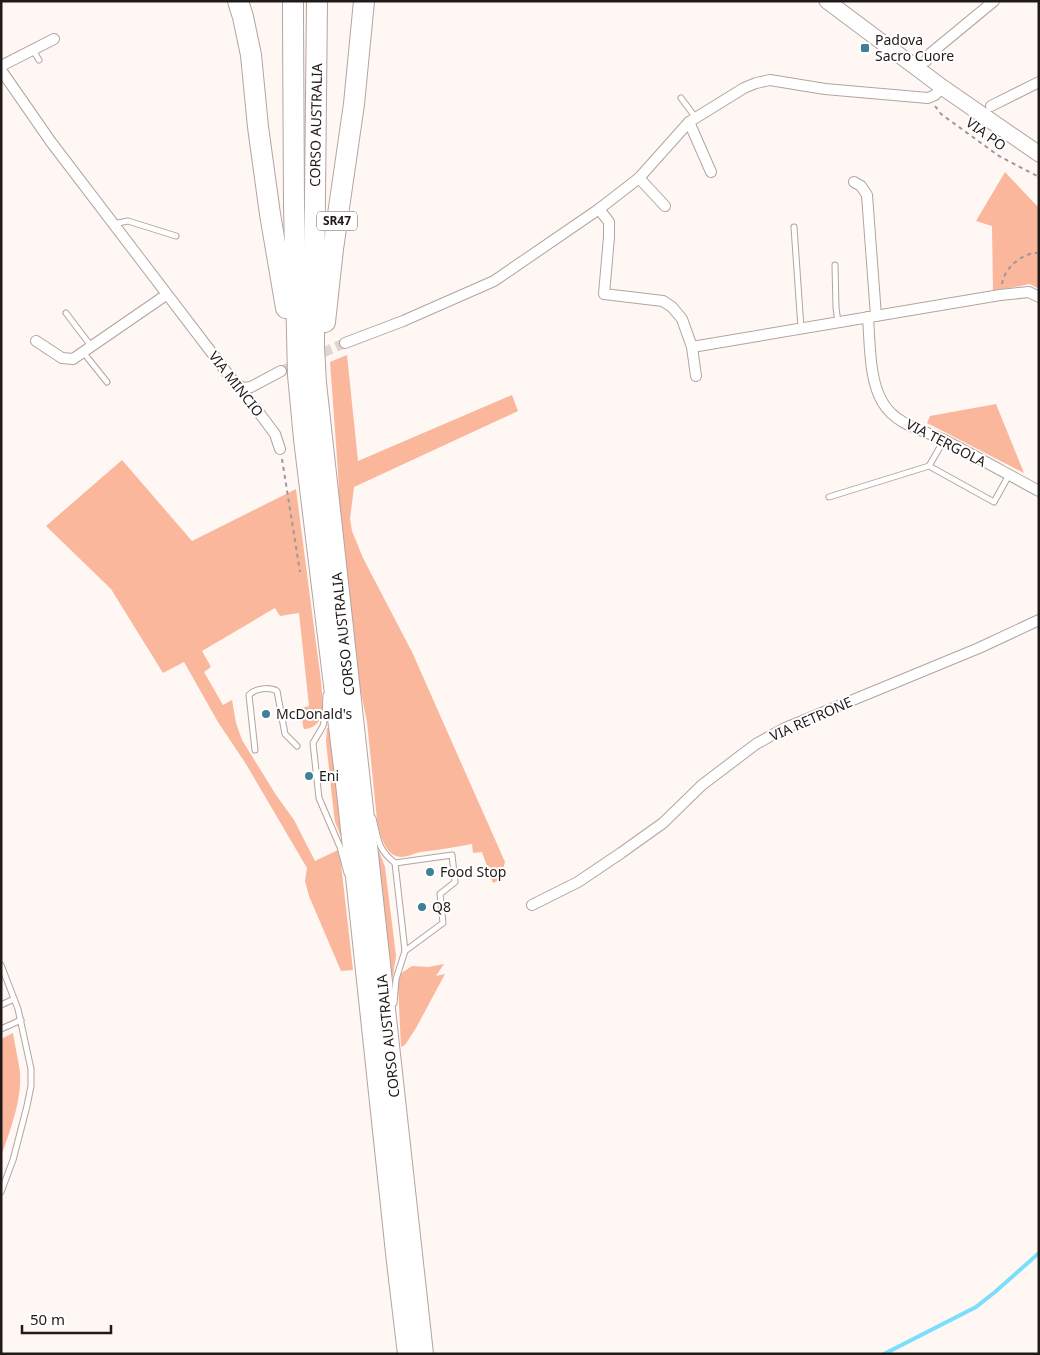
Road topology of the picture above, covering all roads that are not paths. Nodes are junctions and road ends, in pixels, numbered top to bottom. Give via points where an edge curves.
1 (238, 1) edge
2 (364, 1) edge
3 (827, 1) edge
4 (994, 1) edge
5 (291, 5) edge
6 (317, 8) edge
7 (54, 39) dead end
8 (33, 50) junction
9 (39, 60) dead end
10 (926, 61) dead end
11 (1, 66) edge
12 (1, 70) edge
13 (1038, 83) edge
14 (942, 88) junction
15 (681, 98) dead end
16 (991, 106) dead end
17 (692, 120) junction
18 (1039, 154) edge
19 (711, 172) dead end
20 (639, 178) junction
21 (854, 182) dead end
22 (665, 206) dead end
23 (599, 209) junction
24 (113, 224) junction
25 (794, 227) dead end
26 (176, 236) dead end
27 (835, 265) dead end
28 (166, 295) junction
29 (1039, 297) edge
30 (66, 313) dead end
31 (872, 316) junction
32 (838, 322) junction
33 (801, 328) junction
34 (36, 341) dead end
35 (345, 343) tunnel mouth
36 (692, 348) junction
37 (87, 349) junction
38 (290, 373) junction
39 (696, 376) dead end
40 (107, 382) dead end
41 (243, 388) junction
42 (944, 440) junction
43 (322, 442) junction
44 (280, 449) road end
45 (929, 466) junction
46 (1009, 475) junction
47 (1039, 491) edge
48 (829, 497) dead end
49 (1039, 620) edge
50 (329, 650) junction
51 (327, 677) dead end
52 (326, 686) dead end
53 (297, 746) dead end
54 (255, 750) dead end
55 (362, 794) junction
56 (395, 863) junction
57 (358, 905) junction
58 (532, 905) dead end
59 (405, 952) junction
60 (1, 965) edge
61 (14, 999) junction
62 (393, 1005) dead end
63 (1, 1006) edge
64 (392, 1013) dead end
65 (21, 1020) junction
66 (1, 1029) edge
67 (388, 1038) junction
68 (1, 1192) edge
69 (408, 1354) edge
70 (423, 1354) edge

1 - 38 highway via 251,55 258,127 285,299
2 - 43 highway, SR47 via 326,317
3 - 14 main road
4 - 10 street via 931,53
5 - 38 highway, CORSO AUSTRALIA via 294,206
6 - 43 highway, CORSO AUSTRALIA / SR47 via 314,347
7 - 8 street
8 - 9 lane
8 - 11 street
12 - 24 street, VIA MINCIO
13 - 16 street
14 - 17 street via 928,98 824,89 770,80 744,88
14 - 18 main road
15 - 17 lane
17 - 19 street
17 - 20 street
20 - 22 street
20 - 23 street
21 - 31 street, VIA TERGOLA via 867,195
23 - 35 street via 494,281
23 - 36 street via 608,222 609,237 604,294 663,302 672,307 682,319
24 - 26 lane via 128,221
24 - 28 street, VIA MINCIO
25 - 33 lane
27 - 32 lane
28 - 37 street
28 - 41 street, VIA MINCIO via 234,382
29 - 31 street via 1029,292 1000,295
30 - 37 lane
31 - 32 street
31 - 42 street, VIA TERGOLA via 873,376 883,403 904,423
32 - 33 street
33 - 36 street
34 - 37 street via 62,358 73,359
36 - 39 street
37 - 40 lane
38 - 41 street
38 - 50 highway, CORSO AUSTRALIA via 304,439
41 - 44 street, VIA MINCIO via 275,434
42 - 45 lane
42 - 46 street, VIA TERGOLA
43 - 55 highway, CORSO AUSTRALIA / SR47
45 - 46 lane via 994,502
45 - 48 lane
46 - 47 street, VIA TERGOLA
49 - 58 street, VIA RETRONE via 770,736 702,785 662,823 621,853 578,882
50 - 51 lane
50 - 57 highway, CORSO AUSTRALIA
52 - 57 lane via 325,717 313,743 319,798 340,847
53 - 54 lane via 285,734 278,691 272,688 252,691 249,695
55 - 56 lane via 373,817 382,851
55 - 67 highway, CORSO AUSTRALIA / SR47
56 - 59 lane
56 - 59 lane via 452,855 454,882 440,894 443,924
57 - 69 highway, CORSO AUSTRALIA
59 - 62 lane via 396,979
60 - 61 lane
61 - 63 lane
61 - 65 lane
64 - 67 lane
65 - 66 lane
65 - 68 lane via 32,1069 31,1086 13,1160
67 - 70 highway, CORSO AUSTRALIA / SR47

